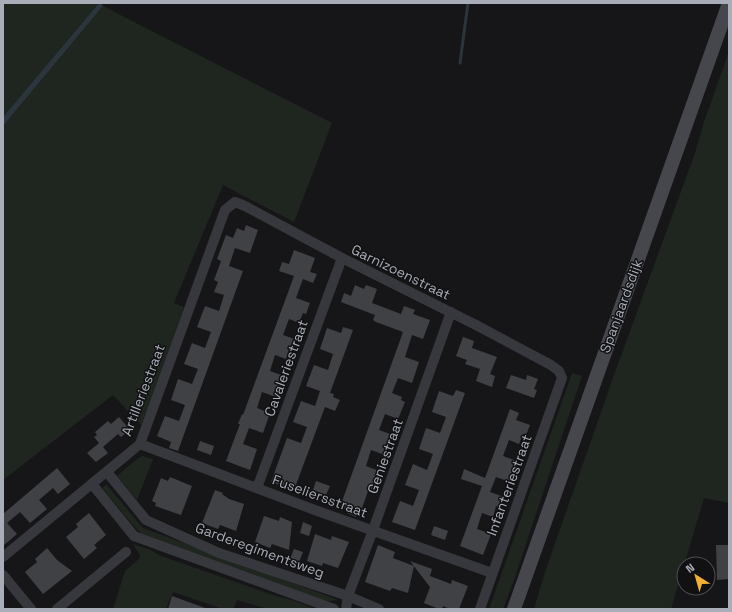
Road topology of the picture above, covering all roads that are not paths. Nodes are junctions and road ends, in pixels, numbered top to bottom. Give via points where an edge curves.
1 (729, 3) edge
2 (229, 205) joint
3 (342, 258) junction
4 (451, 312) junction
5 (559, 370) joint
6 (140, 444) junction
7 (107, 472) junction
8 (92, 484) junction
9 (258, 488) junction
10 (374, 530) junction
11 (126, 552) dead end
12 (3, 557) edge
13 (492, 574) junction
14 (3, 575) edge
15 (348, 596) junction
16 (31, 609) edge
17 (57, 609) edge
18 (334, 609) edge
19 (346, 609) edge
20 (379, 609) edge
21 (480, 609) edge
22 (514, 609) edge

1 - 22 street, Spanjaardsdijk
2 - 3 street, Garnizoenstraat via 235,202 245,206
2 - 6 street, Artilleriestraat via 215,235
3 - 4 street, Garnizoenstraat
3 - 9 street, Cavaleriestraat
4 - 5 street, Garnizoenstraat
4 - 10 street, Geniestraat
5 - 13 street, Infanteriestraat via 562,378
6 - 7 street, Artilleriestraat
6 - 9 street, Fuseliersstraat
7 - 8 street, Artilleriestraat
7 - 15 street, Garderegimentsweg via 146,520 219,553
8 - 12 street, Artilleriestraat
8 - 18 street via 134,536
9 - 10 street, Fuseliersstraat
10 - 13 street, Fuseliersstraat
10 - 15 street, Geniestraat
11 - 17 street
13 - 21 street, Infanteriestraat
14 - 16 street
15 - 19 street, Geniestraat
15 - 20 street, Garderegimentsweg

